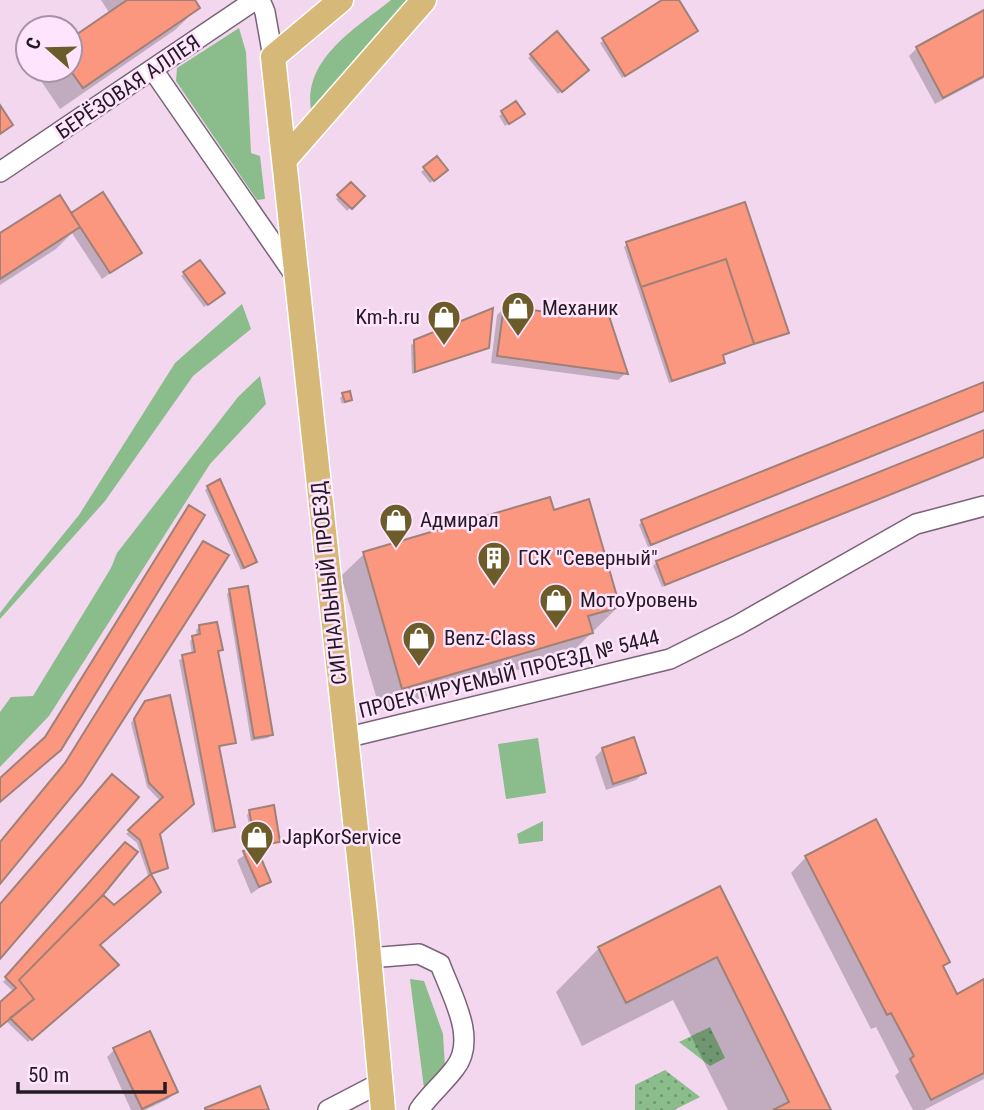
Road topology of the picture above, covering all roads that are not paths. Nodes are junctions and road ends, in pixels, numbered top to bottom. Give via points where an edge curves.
1 (257, 0) edge
2 (341, 0) edge
3 (424, 0) edge
4 (273, 57) junction
5 (153, 70) junction
6 (285, 159) junction
7 (0, 172) edge
8 (294, 274) junction
9 (984, 506) edge
10 (345, 738) junction
11 (369, 958) junction
12 (380, 1083) junction
13 (328, 1110) edge
14 (383, 1110) edge
15 (419, 1110) edge

1 - 4 street via 265,12
1 - 5 street, БЕРЁЗОВАЯ АЛЛЕЯ
2 - 4 main road
3 - 6 main road
4 - 6 main road, СИГНАЛЬНЫЙ ПРОЕЗД
5 - 7 street, БЕРЁЗОВАЯ АЛЛЕЯ
5 - 8 street
6 - 8 main road, СИГНАЛЬНЫЙ ПРОЕЗД
8 - 10 main road, СИГНАЛЬНЫЙ ПРОЕЗД
9 - 10 street, ПРОЕКТИРУЕМЫЙ ПРОЕЗД № 5444 via 916,524 670,659
10 - 11 main road, СИГНАЛЬНЫЙ ПРОЕЗД
11 - 12 main road, СИГНАЛЬНЫЙ ПРОЕЗД
11 - 15 street via 419,954 440,964 462,1028 464,1053
12 - 13 street
12 - 14 main road, СИГНАЛЬНЫЙ ПРОЕЗД

